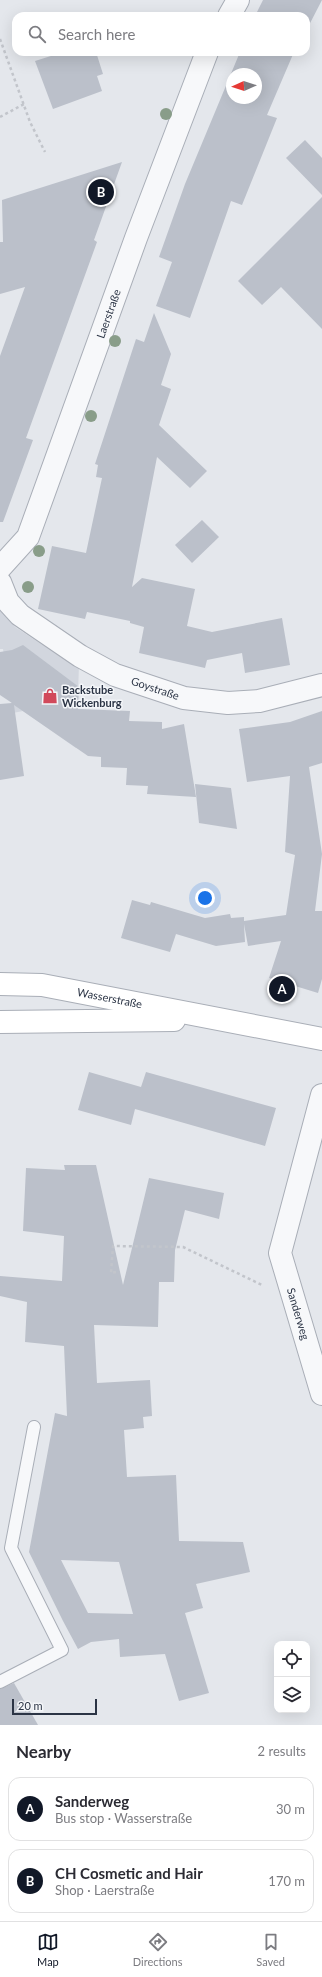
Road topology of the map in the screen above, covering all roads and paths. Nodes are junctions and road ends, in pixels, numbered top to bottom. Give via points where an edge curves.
1 (238, 0) edge
2 (231, 12) edge
3 (0, 39) edge
4 (205, 56) edge
5 (24, 104) junction
6 (0, 117) edge
7 (46, 152) dead end
8 (0, 568) edge
9 (0, 582) edge
10 (322, 685) edge
11 (0, 984) edge
12 (220, 1019) junction
13 (0, 1022) edge
14 (322, 1039) edge
15 (322, 1095) edge
16 (116, 1272) dead end
17 (293, 1300) junction
18 (322, 1394) edge
19 (34, 1426) dead end
20 (0, 1682) edge

1 - 2 street
3 - 5 path
4 - 8 street, Laerstraße via 136,238 28,537
5 - 6 path
5 - 7 path via 30,122
9 - 10 street, Goystraße via 8,602 20,615 80,656 115,675 184,698 228,703 259,701
11 - 12 street, Wasserstraße via 42,985
12 - 13 street, Wasserstraße
12 - 14 street, Wasserstraße
15 - 17 street, Sanderweg via 280,1253
16 - 17 path via 111,1273 113,1246 183,1247
17 - 18 street, Sanderweg
19 - 20 lane via 11,1548 62,1650

